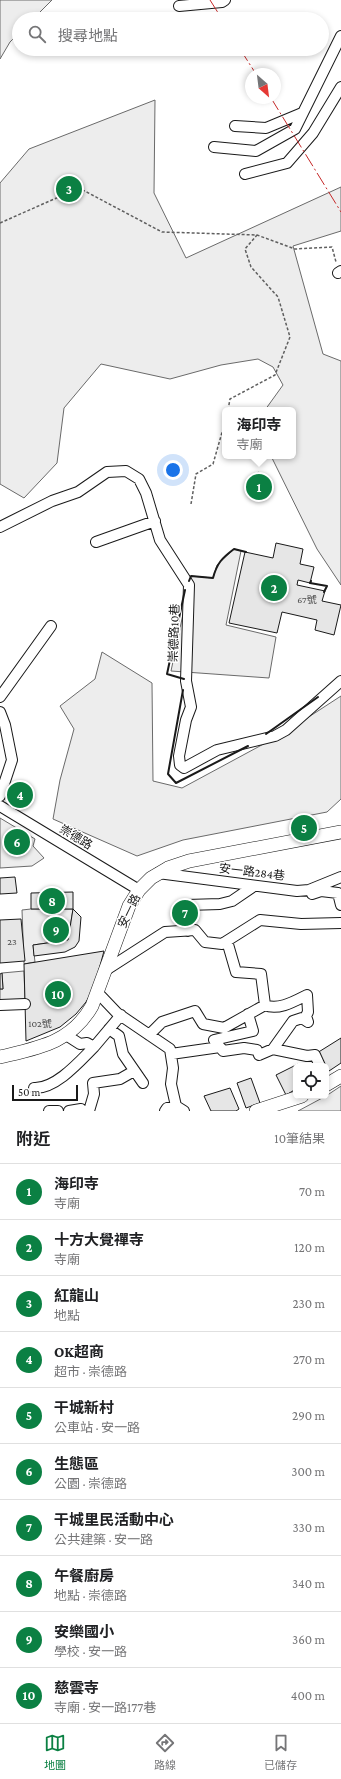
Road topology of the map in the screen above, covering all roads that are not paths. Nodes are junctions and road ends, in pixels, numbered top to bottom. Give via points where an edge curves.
1 (225, 0) edge
2 (179, 6) dead end
3 (341, 36) edge
4 (341, 87) edge
5 (302, 113) junction
6 (235, 126) dead end
7 (214, 147) dead end
8 (245, 174) dead end
9 (155, 521) junction
10 (0, 527) edge
11 (96, 542) dead end
12 (51, 626) dead end
13 (341, 681) edge
14 (0, 697) edge
15 (0, 712) edge
16 (0, 796) edge
17 (0, 806) edge
18 (341, 832) edge
19 (158, 873) junction
20 (341, 877) edge
21 (254, 886) junction
22 (139, 890) junction
23 (297, 891) junction
24 (341, 905) edge
25 (341, 923) edge
26 (188, 931) junction
27 (227, 941) junction
28 (106, 970) junction
29 (98, 992) junction
30 (25, 1004) dead end
31 (0, 1005) edge
32 (265, 1005) junction
33 (248, 1014) junction
34 (120, 1016) junction
35 (210, 1026) junction
36 (109, 1029) junction
37 (66, 1035) junction
38 (149, 1035) junction
39 (215, 1044) junction
40 (94, 1047) junction
41 (273, 1049) junction
42 (171, 1054) junction
43 (0, 1057) edge
44 (319, 1063) edge
45 (134, 1071) junction
46 (341, 1076) edge
47 (329, 1082) edge
48 (143, 1083) dead end
49 (34, 1088) dead end
50 (293, 1099) edge
51 (180, 1109) edge
52 (49, 1111) edge
53 (58, 1111) edge
54 (69, 1111) edge
55 (83, 1111) edge
56 (89, 1111) edge
57 (165, 1111) edge
58 (256, 1111) edge

1 - 2 street
3 - 5 street
4 - 8 street via 313,133 287,163
5 - 6 street via 266,128
5 - 7 street via 294,129 256,151
9 - 10 street, 崇德路10巷 via 139,479 126,471 107,472 78,492 52,501
9 - 11 street
9 - 13 street, 崇德路10巷 via 160,540 189,585 186,681 191,707 179,756 180,765 184,768 217,750 276,736
12 - 14 street
15 - 16 street via 6,725 12,760
17 - 22 street, 崇德路
18 - 19 main road, 安一路 via 190,861
19 - 21 street, 安一路284巷
19 - 22 main road, 安一路
20 - 23 street, 安一路284巷 via 309,890
21 - 23 street, 安一路284巷
21 - 26 street via 232,901 187,905
22 - 28 main road, 安一路 via 129,906
23 - 24 street via 304,898 321,891 338,893
25 - 27 street via 301,924 260,920
26 - 27 street via 194,930 205,942 222,944
26 - 28 street via 165,932
27 - 32 street via 236,972 261,974
28 - 29 main road, 安一路
29 - 34 street
29 - 37 main road, 安一路 via 89,1012
30 - 31 street
32 - 33 street
32 - 41 street via 269,1007 288,1004 307,995 308,1022 302,1018 293,1022
33 - 35 street via 224,1028
33 - 39 street via 253,1031
34 - 36 street
34 - 38 street
35 - 38 street via 203,1024 195,1011 162,1022
35 - 39 street
36 - 40 street
36 - 45 street via 119,1036 123,1054
37 - 40 street via 80,1044 87,1043
37 - 43 main road, 安一路 via 41,1048
38 - 42 street via 170,1049
39 - 41 street via 223,1051 244,1048 257,1050 259,1055
39 - 42 street
40 - 49 street via 74,1068 54,1082
41 - 44 street via 307,1056 316,1055
42 - 51 street via 171,1084
45 - 48 street
45 - 56 street via 120,1079 93,1083 94,1094
46 - 47 main road
50 - 58 main road
51 - 57 street via 167,1108
52 - 53 street
54 - 55 street

